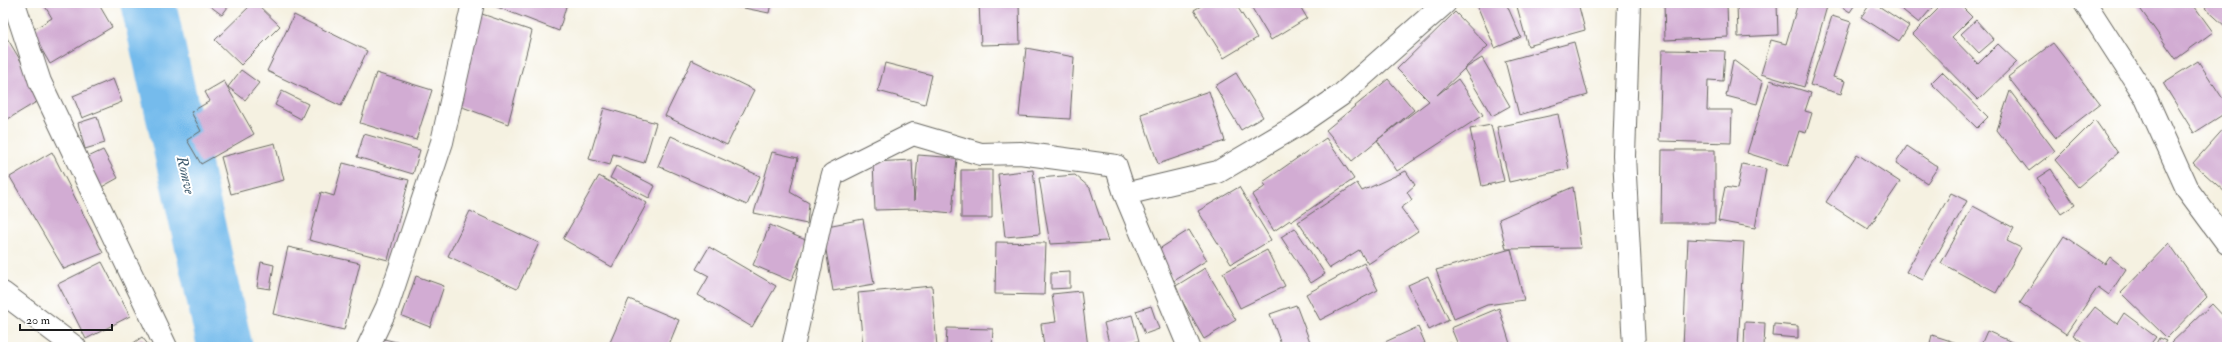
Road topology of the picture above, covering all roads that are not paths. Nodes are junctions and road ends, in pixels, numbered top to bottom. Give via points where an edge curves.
1 (14, 3) edge
2 (473, 3) edge
3 (1445, 3) edge
4 (1629, 3) edge
5 (2085, 3) edge
6 (1125, 194) junction
7 (2227, 243) edge
8 (3, 293) edge
9 (75, 347) edge
10 (166, 347) edge
11 (368, 347) edge
12 (793, 347) edge
13 (1189, 347) edge
14 (1634, 347) edge

1 - 10 street via 40,82
2 - 11 street via 442,142 387,306
3 - 6 street via 1342,95 1296,126 1218,172
4 - 14 street via 1624,156
5 - 7 street via 2145,96 2187,190
6 - 12 street via 1116,166 1020,153 981,154 913,134 833,174
6 - 13 street
8 - 9 street

